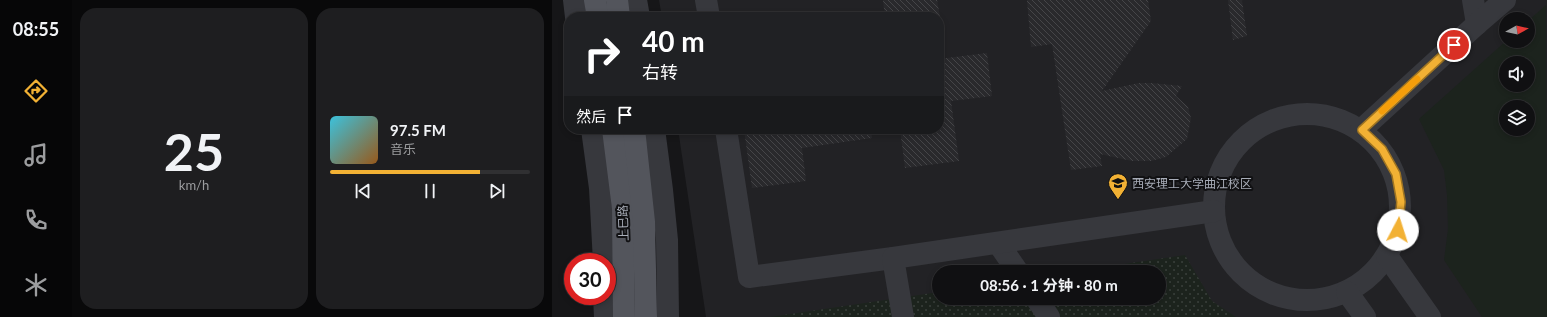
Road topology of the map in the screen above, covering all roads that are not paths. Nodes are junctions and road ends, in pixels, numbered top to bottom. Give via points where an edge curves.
1 (574, 0) edge
2 (595, 0) edge
3 (617, 0) edge
4 (636, 0) edge
5 (706, 0) edge
6 (1473, 0) edge
7 (1505, 0) edge
8 (575, 12) edge
9 (597, 12) edge
10 (618, 12) edge
11 (637, 12) edge
12 (708, 12) edge
13 (1477, 24) junction
14 (1362, 130) junction
15 (593, 134) edge
16 (614, 134) edge
17 (635, 134) edge
18 (655, 134) edge
19 (727, 134) edge
20 (1214, 211) junction
21 (998, 243) junction
22 (604, 253) edge
23 (1387, 256) junction
24 (893, 258) junction
25 (1013, 265) edge
26 (1347, 292) junction
27 (604, 305) edge
28 (1041, 305) edge
29 (604, 317) edge
30 (624, 317) edge
31 (646, 317) edge
32 (668, 317) edge
33 (903, 317) edge
34 (1049, 317) edge
35 (1365, 317) edge
36 (1430, 317) edge

1 - 8 street
2 - 9 main road
3 - 10 main road
4 - 11 street
5 - 12 street
6 - 13 street
7 - 13 street
13 - 14 street
14 - 20 street via 1335,116 1305,112 1276,117 1250,132 1229,154 1217,181
14 - 23 street via 1382,149 1396,174 1401,202 1398,230
15 - 22 street via 601,195
16 - 30 main road, 上巳路 via 623,208
17 - 31 main road, 上巳路 via 644,222
18 - 32 street via 667,240
19 - 24 street via 748,276
20 - 21 street
20 - 26 street via 1219,237 1230,260 1248,280 1270,293 1296,300 1322,300
21 - 24 street
21 - 25 street
23 - 26 street via 1370,277
23 - 36 street
24 - 33 street
26 - 35 street
27 - 29 street
28 - 34 street

